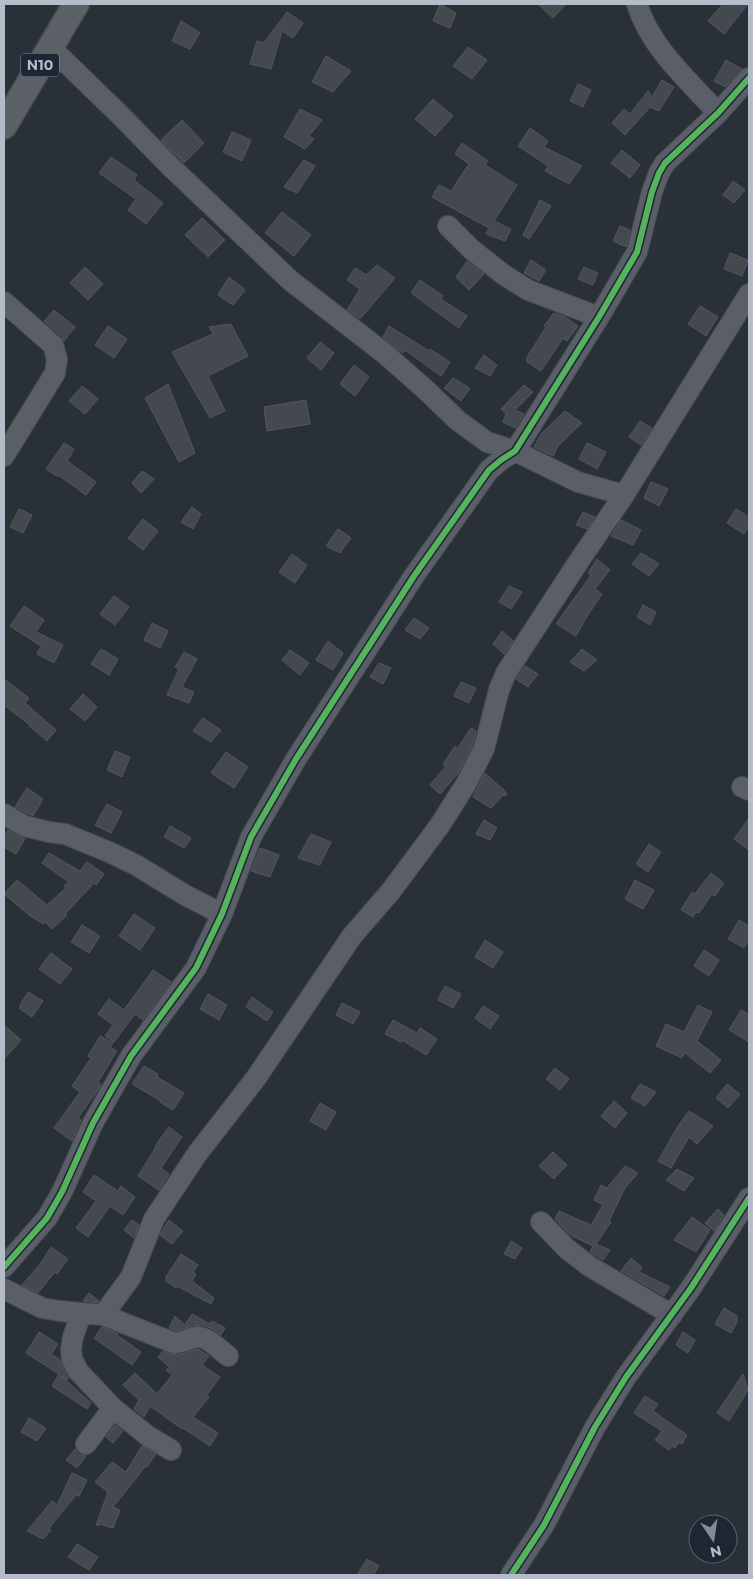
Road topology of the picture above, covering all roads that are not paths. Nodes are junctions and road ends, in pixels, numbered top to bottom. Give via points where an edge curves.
1 (76, 4) edge
2 (637, 4) edge
3 (50, 47) junction
4 (749, 78) edge
5 (718, 113) junction
6 (4, 126) edge
7 (448, 226) dead end
8 (749, 294) edge
9 (4, 302) edge
10 (599, 317) junction
11 (515, 451) junction
12 (4, 456) edge
13 (624, 495) junction
14 (4, 814) edge
15 (222, 914) junction
16 (749, 1198) edge
17 (542, 1222) dead end
18 (4, 1267) edge
19 (4, 1290) edge
20 (81, 1314) junction
21 (103, 1315) junction
22 (672, 1315) junction
23 (228, 1356) dead end
24 (113, 1408) junction
25 (86, 1444) dead end
26 (171, 1450) dead end
27 (511, 1575) edge

1 - 3 main road, N10
2 - 5 street via 666,56
3 - 6 main road, N10
3 - 11 street via 291,281 384,353 487,442
4 - 5 street
5 - 10 street via 665,163 659,173 637,252
7 - 10 street via 471,249 528,290
8 - 13 street
9 - 12 street via 53,345 56,359 55,373
10 - 11 street
11 - 13 street via 578,482
11 - 15 street via 489,470 452,520 296,758 251,837
13 - 21 street via 506,673 484,749 440,825 391,891 352,936 256,1078 197,1154 154,1219 131,1277
14 - 15 street via 25,826 65,834 109,852
15 - 18 street via 196,968 131,1056 93,1123 47,1218
16 - 22 street
17 - 22 street via 566,1248 589,1266
19 - 20 street via 42,1308
20 - 21 street
20 - 24 street via 73,1338 72,1359 78,1371
21 - 23 street via 174,1342 203,1338
22 - 27 street via 594,1426 544,1525
24 - 25 street
24 - 26 street

